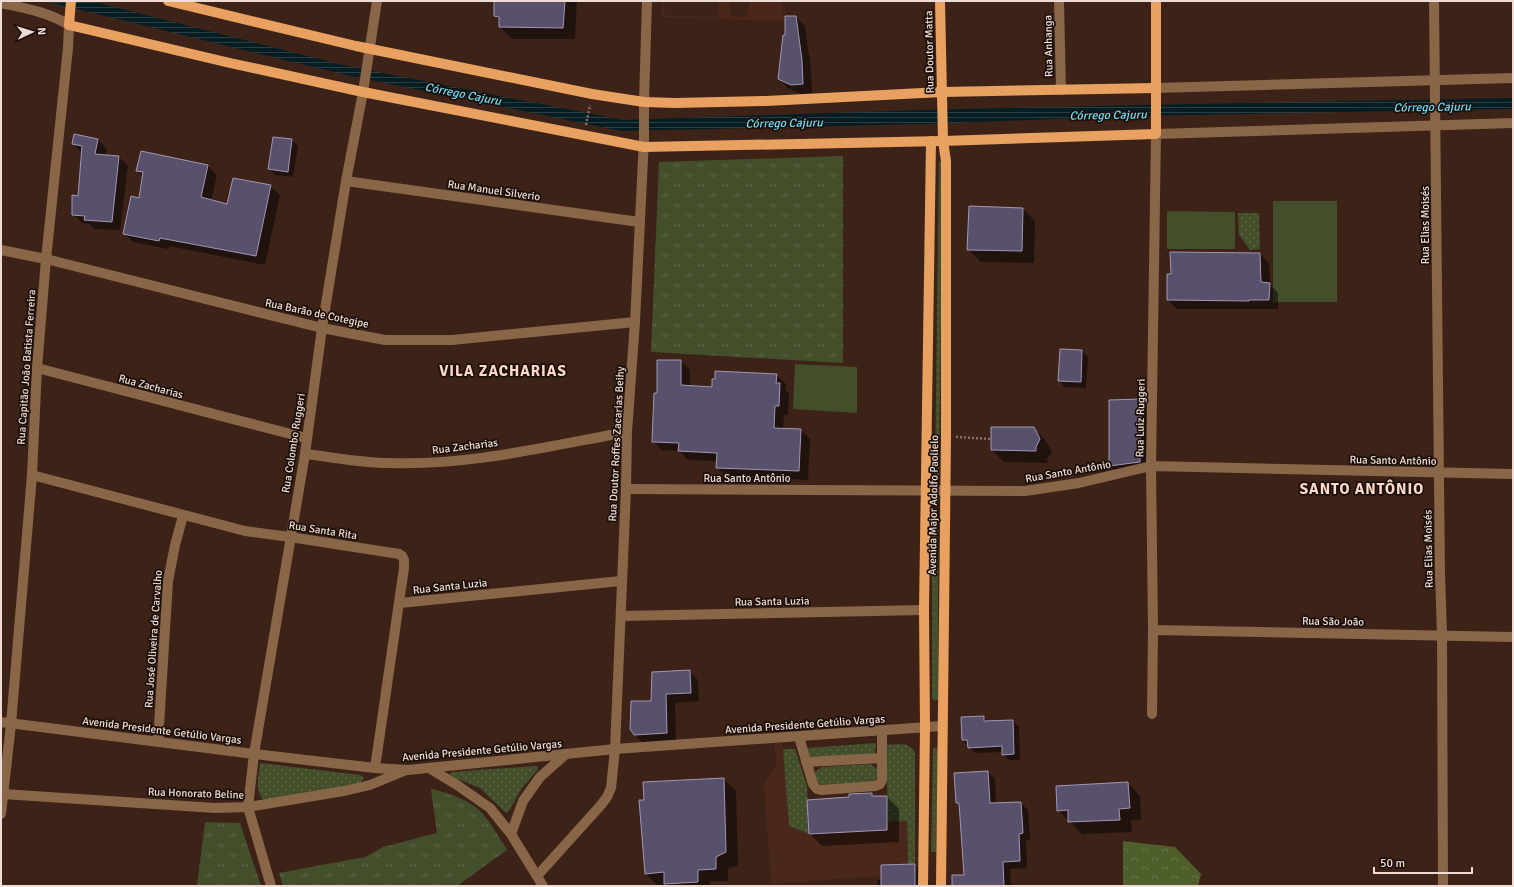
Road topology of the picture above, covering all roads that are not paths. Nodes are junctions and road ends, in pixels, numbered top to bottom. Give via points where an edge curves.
1 (71, 1) edge
2 (168, 1) edge
3 (377, 1) edge
4 (647, 1) edge
5 (940, 1) edge
6 (1058, 1) edge
7 (1156, 1) edge
8 (1434, 1) edge
9 (1, 3) edge
10 (69, 25) junction
11 (370, 52) junction
12 (1513, 78) edge
13 (1435, 80) junction
14 (364, 87) junction
15 (1156, 88) junction
16 (1061, 90) junction
17 (942, 97) junction
18 (644, 106) junction
19 (1436, 120) junction
20 (1513, 123) edge
21 (943, 124) joint
22 (1156, 134) junction
23 (931, 141) junction
24 (943, 141) junction
25 (644, 143) junction
26 (346, 181) junction
27 (639, 222) junction
28 (1, 250) edge
29 (46, 259) junction
30 (635, 322) junction
31 (322, 328) junction
32 (37, 368) junction
33 (627, 432) junction
34 (306, 438) junction
35 (304, 454) junction
36 (1151, 466) junction
37 (1439, 473) junction
38 (1513, 474) edge
39 (32, 475) junction
40 (626, 489) junction
41 (926, 491) junction
42 (945, 492) junction
43 (183, 516) junction
44 (290, 536) junction
45 (621, 581) junction
46 (400, 603) junction
47 (924, 610) junction
48 (621, 616) junction
49 (1153, 630) junction
50 (1442, 635) junction
51 (1513, 637) edge
52 (1152, 714) dead end
53 (6, 723) edge
54 (942, 726) junction
55 (925, 727) junction
56 (882, 731) junction
57 (799, 737) junction
58 (158, 742) junction
59 (615, 750) junction
60 (254, 754) junction
61 (566, 754) junction
62 (882, 758) junction
63 (806, 762) junction
64 (375, 768) junction
65 (429, 768) junction
66 (408, 770) junction
67 (3, 794) junction
68 (248, 807) junction
69 (1, 814) edge
70 (511, 834) junction
71 (537, 876) junction
72 (270, 886) edge
73 (544, 886) edge
74 (923, 886) edge
75 (941, 886) edge
76 (1443, 886) edge

1 - 10 main road, Rua Capitão João Batista Ferreira
2 - 11 main road
3 - 11 street, Rua Colombo Ruggeri
4 - 18 street, Rua Doutor Roffes Zacarias Beihy
5 - 17 main road, Rua Doutor Matta
6 - 16 street, Rua Anhanga
7 - 15 main road, Rua Luiz Ruggeri
8 - 13 street, Rua Elias Moisés
9 - 10 street via 42,13
10 - 14 main road via 230,63
10 - 29 street, Rua Capitão João Batista Ferreira
11 - 14 street, Rua Colombo Ruggeri
11 - 18 main road
12 - 13 street
13 - 15 street
13 - 19 street, Rua Elias Moisés
14 - 25 main road via 584,136
14 - 26 street, Rua Colombo Ruggeri
15 - 16 main road
15 - 22 main road, Rua Luiz Ruggeri
16 - 17 main road
17 - 18 main road via 675,103
17 - 21 main road, Rua Doutor Matta
18 - 25 street, Rua Doutor Roffes Zacarias Beihy
19 - 20 street
19 - 22 street
19 - 37 street, Rua Elias Moisés
21 - 24 main road, Avenida Major Adolfo Paolielo
22 - 24 main road
22 - 36 street, Rua Luiz Ruggeri
23 - 24 main road
23 - 25 main road
23 - 41 main road, Avenida Major Adolfo Paolielo
24 - 42 main road, Avenida Major Adolfo Paolielo via 946,161
25 - 27 street, Rua Doutor Roffes Zacarias Beihy
26 - 27 street, Rua Manuel Silverio
26 - 31 street, Rua Colombo Ruggeri
27 - 30 street, Rua Doutor Roffes Zacarias Beihy
28 - 29 street, Rua Barão de Cotegipe
29 - 31 street, Rua Barão de Cotegipe
29 - 32 street, Rua Capitão João Batista Ferreira
30 - 31 street, Rua Barão de Cotegipe via 452,340 385,340
30 - 33 street, Rua Doutor Roffes Zacarias Beihy
31 - 34 street, Rua Colombo Ruggeri
32 - 34 street, Rua Zacharias
32 - 39 street, Rua Capitão João Batista Ferreira
33 - 35 street, Rua Zacharias via 474,459 428,463 388,463
33 - 40 street, Rua Doutor Roffes Zacarias Beihy
34 - 35 street, Rua Colombo Ruggeri
35 - 44 street, Rua Colombo Ruggeri
36 - 37 street, Rua Santo Antônio
36 - 42 street, Rua Santo Antônio via 1025,491
36 - 49 street, Rua Luiz Ruggeri
37 - 38 street, Rua Santo Antônio
37 - 50 street, Rua Elias Moisés
39 - 43 street, Rua Santa Rita
39 - 53 street, Rua Capitão João Batista Ferreira
40 - 41 street, Rua Santo Antônio
40 - 45 street, Rua Doutor Roffes Zacarias Beihy
41 - 42 street, Rua Santo Antônio
41 - 47 main road, Avenida Major Adolfo Paolielo
42 - 54 main road, Avenida Major Adolfo Paolielo
43 - 44 street, Rua Santa Rita via 245,531
43 - 58 street, Rua José Oliveira de Carvalho via 168,581
44 - 46 street, Rua Santa Rita via 399,554 404,560
44 - 60 street, Rua Colombo Ruggeri
45 - 46 street, Rua Santa Luzia
45 - 48 street, Rua Doutor Roffes Zacarias Beihy
46 - 64 street, Rua Santa Rita
47 - 48 street, Rua Santa Luzia
47 - 55 main road, Avenida Major Adolfo Paolielo
48 - 59 street, Rua Doutor Roffes Zacarias Beihy
49 - 50 street, Rua São João
49 - 52 street, Rua Luiz Ruggeri
50 - 51 street, Rua São João
50 - 76 street, Rua Elias Moisés
53 - 58 street, Avenida Presidente Getúlio Vargas
53 - 67 street, Rua Capitão João Batista Ferreira
54 - 55 street, Avenida Presidente Getúlio Vargas
54 - 75 main road, Avenida Major Adolfo Paolielo
55 - 56 street, Avenida Presidente Getúlio Vargas
55 - 74 main road, Avenida Major Adolfo Paolielo
56 - 57 street, Avenida Presidente Getúlio Vargas
56 - 62 street
57 - 59 street, Avenida Presidente Getúlio Vargas
57 - 63 street
58 - 60 street, Avenida Presidente Getúlio Vargas
59 - 61 street, Avenida Presidente Getúlio Vargas
59 - 71 street, Rua Doutor Roffes Zacarias Beihy via 608,797
60 - 64 street, Avenida Presidente Getúlio Vargas
60 - 68 street, Rua Colombo Ruggeri
61 - 65 street, Avenida Presidente Getúlio Vargas
61 - 70 street via 540,777 523,801
62 - 63 street
62 - 63 street via 880,784 821,790 813,784
64 - 66 street, Avenida Presidente Getúlio Vargas
65 - 66 street, Avenida Presidente Getúlio Vargas
65 - 70 street via 490,808
66 - 68 street, Rua Honorato Beline via 351,790
67 - 68 street, Rua Honorato Beline via 215,808
67 - 69 street, Rua Capitão João Batista Ferreira
68 - 72 street
70 - 71 street
71 - 73 street

